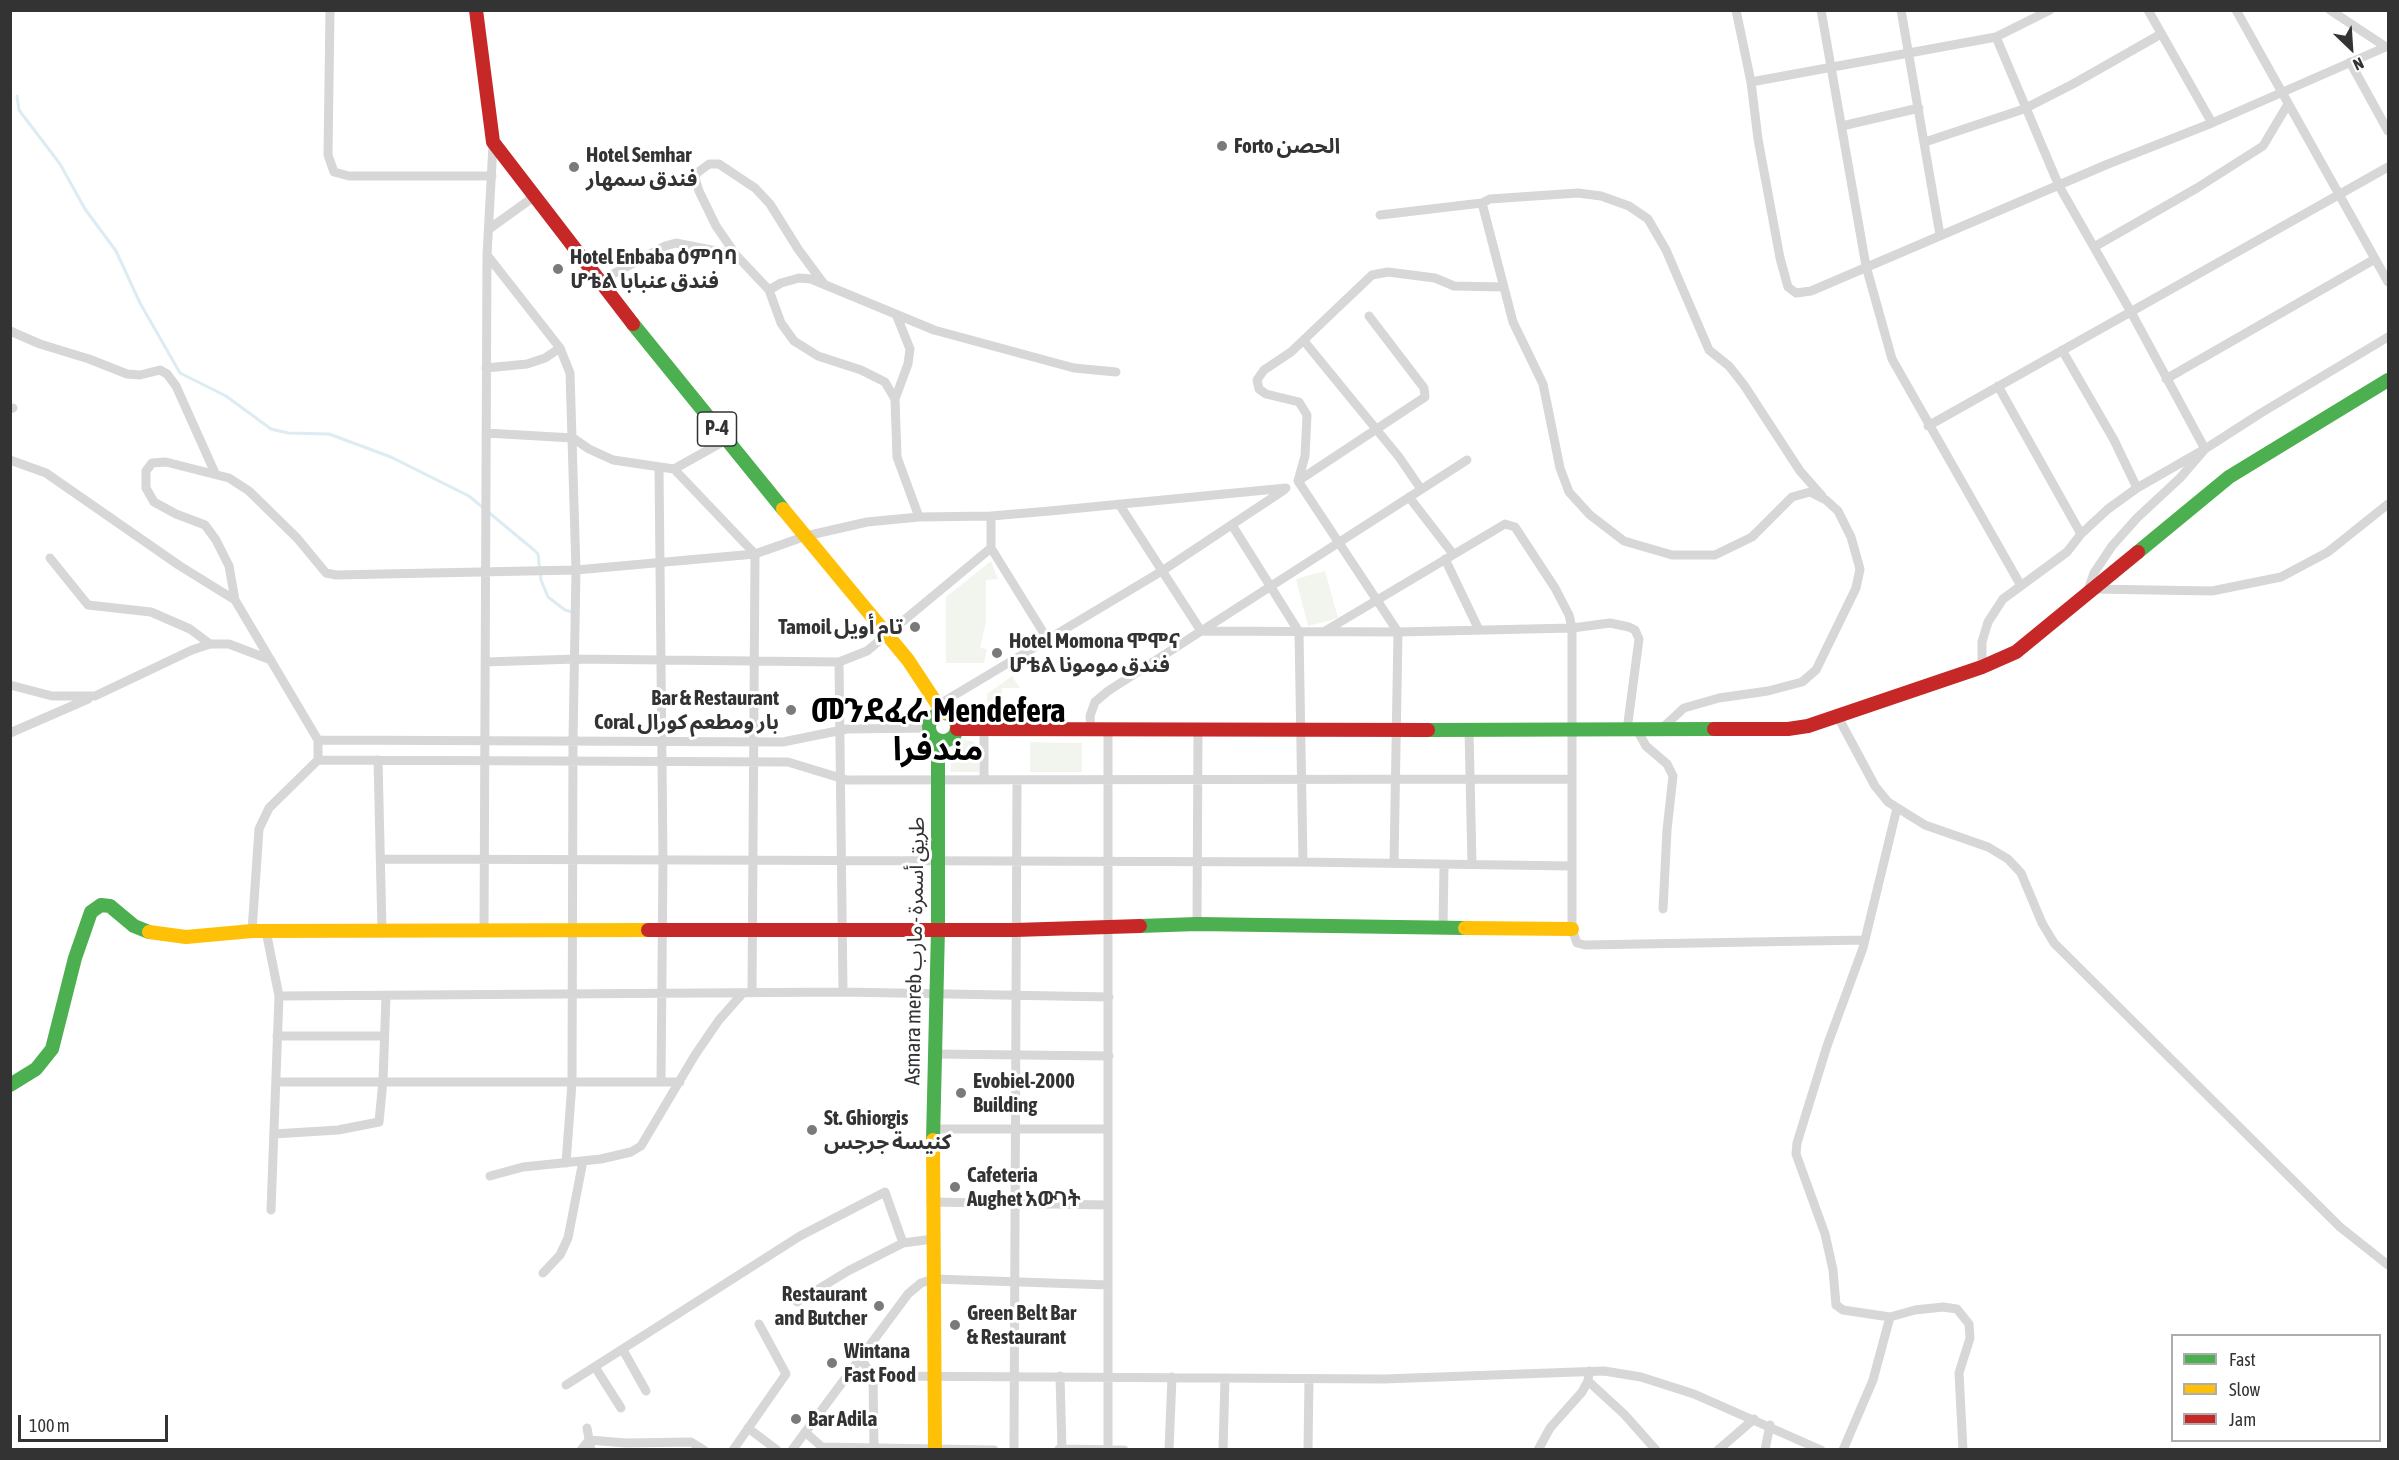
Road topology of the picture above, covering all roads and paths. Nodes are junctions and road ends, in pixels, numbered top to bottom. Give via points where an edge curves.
1 (330, 10) edge
2 (476, 10) edge
3 (1736, 10) edge
4 (1821, 10) edge
5 (1901, 10) edge
6 (2050, 10) edge
7 (2148, 10) edge
8 (2236, 10) edge
9 (2330, 10) edge
10 (2161, 34) junction
11 (1996, 37) junction
12 (2387, 46) edge
13 (1910, 54) junction
14 (2350, 62) junction
15 (1833, 68) junction
16 (1751, 82) junction
17 (2281, 91) junction
18 (2288, 104) junction
19 (1919, 108) junction
20 (2024, 109) junction
21 (2212, 123) junction
22 (1842, 126) junction
23 (2388, 131) edge
24 (494, 142) junction
25 (1925, 142) junction
26 (2388, 167) edge
27 (492, 176) junction
28 (2059, 186) junction
29 (2339, 193) junction
30 (535, 196) junction
31 (1482, 203) junction
32 (1380, 215) dead end
33 (489, 229) junction
34 (1940, 235) junction
35 (2094, 247) junction
36 (487, 255) junction
37 (736, 255) junction
38 (2375, 259) junction
39 (1866, 266) junction
40 (600, 281) junction
41 (2388, 282) edge
42 (824, 284) junction
43 (1503, 287) junction
44 (769, 290) junction
45 (2131, 312) junction
46 (896, 314) junction
47 (1369, 316) dead end
48 (10, 331) edge
49 (2388, 338) edge
50 (1304, 340) junction
51 (560, 348) junction
52 (2062, 350) junction
53 (486, 368) junction
54 (1116, 372) dead end
55 (2166, 379) junction
56 (2388, 380) edge
57 (1998, 386) junction
58 (895, 399) junction
59 (1928, 426) junction
60 (1377, 430) junction
61 (486, 433) junction
62 (573, 438) junction
63 (726, 440) junction
64 (2205, 449) junction
65 (10, 460) edge
66 (1467, 460) dead end
67 (659, 468) junction
68 (674, 469) junction
69 (215, 474) junction
70 (1298, 481) junction
71 (1286, 488) junction
72 (2137, 488) junction
73 (1421, 489) junction
74 (1409, 497) junction
75 (1826, 500) junction
76 (1119, 504) junction
77 (2388, 504) edge
78 (992, 516) junction
79 (919, 517) junction
80 (1232, 525) junction
81 (2081, 534) junction
82 (806, 536) junction
83 (1338, 542) junction
84 (992, 548) junction
85 (755, 554) junction
86 (1449, 557) junction
87 (50, 558) dead end
88 (661, 562) junction
89 (576, 570) junction
90 (484, 571) junction
91 (1162, 571) junction
92 (2020, 584) junction
93 (1270, 585) junction
94 (2090, 592) junction
95 (236, 600) junction
96 (1377, 602) junction
97 (1572, 628) junction
98 (1479, 630) junction
99 (1201, 631) junction
100 (1325, 631) junction
101 (1299, 632) junction
102 (1398, 632) junction
103 (887, 634) junction
104 (1048, 640) junction
105 (210, 644) junction
106 (576, 658) junction
107 (272, 660) junction
108 (662, 661) junction
109 (485, 662) junction
110 (753, 662) junction
111 (839, 662) junction
112 (1982, 667) junction
113 (10, 685) edge
114 (95, 696) junction
115 (940, 709) junction
116 (1838, 717) junction
117 (929, 728) junction
118 (957, 729) junction
119 (984, 729) junction
120 (1091, 729) junction
121 (1108, 729) junction
122 (1300, 729) junction
123 (840, 730) junction
124 (1198, 730) junction
125 (1396, 730) junction
126 (1469, 730) junction
127 (1571, 730) junction
128 (1632, 730) junction
129 (1660, 730) junction
130 (10, 734) edge
131 (318, 740) junction
132 (485, 740) junction
133 (938, 740) junction
134 (573, 741) junction
135 (662, 741) junction
136 (753, 741) junction
137 (318, 760) junction
138 (378, 760) junction
139 (485, 760) junction
140 (662, 760) junction
141 (573, 761) junction
142 (753, 761) junction
143 (841, 778) junction
144 (1199, 779) junction
145 (1301, 779) junction
146 (1396, 779) junction
147 (1472, 779) junction
148 (1571, 779) junction
149 (938, 780) junction
150 (984, 780) junction
151 (1017, 780) junction
152 (1109, 780) junction
153 (1897, 808) junction
154 (382, 859) junction
155 (485, 860) junction
156 (573, 860) junction
157 (663, 860) junction
158 (753, 861) junction
159 (939, 861) junction
160 (1197, 861) junction
161 (842, 862) junction
162 (1016, 862) junction
163 (1303, 862) junction
164 (1108, 863) junction
165 (1395, 863) junction
166 (1473, 864) junction
167 (1444, 865) junction
168 (1571, 866) junction
169 (1663, 909) dead end
170 (1197, 924) junction
171 (1110, 927) junction
172 (1443, 927) junction
173 (939, 929) junction
174 (1572, 929) junction
175 (382, 930) junction
176 (573, 930) junction
177 (661, 930) junction
178 (753, 930) junction
179 (842, 930) junction
180 (1015, 930) junction
181 (259, 931) junction
182 (484, 931) junction
183 (1865, 940) junction
184 (843, 992) junction
185 (574, 993) junction
186 (1014, 993) junction
187 (747, 994) junction
188 (936, 994) junction
189 (661, 995) junction
190 (279, 996) junction
191 (386, 996) junction
192 (1110, 997) junction
193 (278, 1036) junction
194 (384, 1036) junction
195 (934, 1054) junction
196 (1014, 1054) junction
197 (1109, 1056) junction
198 (383, 1081) junction
199 (276, 1082) junction
200 (661, 1082) junction
201 (680, 1082) junction
202 (573, 1083) junction
203 (10, 1085) edge
204 (932, 1129) junction
205 (1016, 1129) junction
206 (1108, 1129) junction
207 (274, 1134) junction
208 (583, 1161) junction
209 (566, 1163) junction
210 (490, 1176) dead end
211 (931, 1202) junction
212 (1016, 1204) junction
213 (1108, 1205) junction
214 (271, 1210) dead end
215 (933, 1239) junction
216 (903, 1244) junction
217 (2388, 1263) edge
218 (543, 1273) dead end
219 (934, 1280) junction
220 (1015, 1283) junction
221 (1108, 1285) junction
222 (797, 1302) dead end
223 (1890, 1317) junction
224 (759, 1324) dead end
225 (622, 1350) junction
226 (860, 1358) junction
227 (596, 1367) junction
228 (1589, 1371) junction
229 (933, 1375) junction
230 (873, 1376) junction
231 (1014, 1376) junction
232 (1060, 1376) junction
233 (1108, 1376) junction
234 (1172, 1377) junction
235 (1225, 1378) junction
236 (1309, 1379) junction
237 (1588, 1381) junction
238 (566, 1385) dead end
239 (646, 1391) dead end
240 (621, 1408) dead end
241 (1754, 1419) junction
242 (1770, 1425) junction
243 (587, 1428) dead end
244 (748, 1428) junction
245 (805, 1432) junction
246 (590, 1445) edge
247 (822, 1448) edge
248 (580, 1449) edge
249 (704, 1449) edge
250 (733, 1449) edge
251 (777, 1449) edge
252 (792, 1449) edge
253 (874, 1449) edge
254 (935, 1449) edge
255 (994, 1449) edge
256 (1014, 1449) edge
257 (1056, 1449) edge
258 (1062, 1449) edge
259 (1108, 1449) edge
260 (1124, 1449) edge
261 (1169, 1449) edge
262 (1223, 1449) edge
263 (1308, 1449) edge
264 (1538, 1449) edge
265 (1656, 1449) edge
266 (1719, 1449) edge
267 (1765, 1449) edge
268 (1820, 1449) edge
269 (1843, 1449) edge
270 (1963, 1449) edge

1 - 27 street via 328,155 334,172 349,176
2 - 24 main road, P-4
3 - 16 street
4 - 15 street
5 - 13 street
6 - 11 street
7 - 10 street
8 - 17 street
9 - 12 street
10 - 20 street
10 - 21 street
11 - 13 street
11 - 20 street
12 - 14 street
13 - 15 street
13 - 19 street
14 - 17 street
14 - 23 street
15 - 16 street
15 - 22 street
16 - 39 street via 1758,140 1788,287 1796,293 1811,291
17 - 18 street
17 - 21 street
18 - 29 street
18 - 35 street via 2263,147
19 - 22 street
19 - 25 street
20 - 25 street
20 - 28 street
21 - 28 street
22 - 39 street
24 - 27 street
24 - 30 main road, P-4
25 - 34 street
26 - 29 street
27 - 33 street
28 - 34 street
28 - 35 street
29 - 38 street
29 - 45 street
30 - 33 street
30 - 40 main road, P-4
31 - 32 street
31 - 43 street
31 - 75 street via 1578,193 1629,206 1648,219 1666,250 1709,350 1744,385 1800,471
33 - 36 street
34 - 39 street
35 - 45 street
36 - 51 street
36 - 53 street
37 - 40 street via 676,243
37 - 42 street via 716,226 695,178 709,164 719,164 755,188
37 - 44 street
38 - 41 street
38 - 55 street
39 - 59 street via 1892,359
40 - 63 main road, P-4
42 - 44 street via 799,278
42 - 46 street
43 - 50 street via 1454,286 1435,278 1372,275
43 - 75 street via 1513,322 1543,384 1560,468 1569,492 1590,515 1624,541 1672,555 1715,555 1752,537 1792,497 1810,492
44 - 58 street via 781,323 794,341 818,356 861,369 885,382
45 - 52 street
45 - 55 street
46 - 54 street via 934,330 1074,368
46 - 58 street via 910,349 909,364
47 - 60 street via 1424,388 1425,397
48 - 69 street via 127,374 160,370 167,374
49 - 64 street
50 - 60 street
50 - 70 street via 1264,370 1257,380 1259,389 1266,394 1299,402 1307,415 1305,456
51 - 53 street via 527,364
51 - 62 street via 570,373
52 - 57 street
52 - 72 street
53 - 61 street
55 - 64 street
56 - 94 main road via 2229,477
57 - 59 street
57 - 81 street
58 - 79 street via 897,457
59 - 92 street
60 - 70 street
60 - 73 street
61 - 62 street
61 - 90 street
62 - 67 street via 613,460
62 - 89 street
63 - 68 street
63 - 82 main road, P-4
64 - 72 street
64 - 94 street via 2112,546 2094,573
65 - 95 street via 46,473
66 - 73 street
67 - 68 street
67 - 88 street
68 - 85 street
69 - 90 street via 249,490 326,573
69 - 95 street via 166,462 152,464 146,471 146,488 154,502 205,525 229,566
70 - 71 street
70 - 83 street
71 - 76 street
71 - 80 street
72 - 81 street
73 - 74 street
74 - 83 street
74 - 86 street
75 - 129 street via 1838,511 1851,537 1860,569 1856,588 1816,670 1802,682 1684,708
76 - 78 street
76 - 91 street
77 - 94 street via 2328,552 2282,577 2212,591
78 - 79 street
78 - 84 street
79 - 82 street via 867,522
80 - 91 street
80 - 93 street
81 - 92 street via 2067,552
82 - 85 street
82 - 103 main road, P-4
83 - 93 street
83 - 96 street
84 - 103 street
84 - 104 street
85 - 88 street
85 - 110 street
86 - 96 street
86 - 97 street via 1505,524 1515,527 1555,588
86 - 98 street
87 - 105 street via 88,605 151,612 190,629
88 - 89 street
88 - 108 street
89 - 90 street
89 - 106 street
90 - 109 street
91 - 99 street
91 - 104 street
92 - 112 street via 2003,599 1988,622 1982,642
93 - 99 street
93 - 101 street
94 - 112 main road via 2016,652
95 - 107 street
96 - 100 street
96 - 102 street
97 - 98 street
97 - 127 street
97 - 128 street via 1610,623 1635,630 1639,639
98 - 102 street
99 - 101 street
99 - 120 street via 1108,691 1092,709
100 - 101 street
100 - 102 street
101 - 122 street
102 - 125 street
103 - 111 street via 867,651
103 - 115 main road, P-4
104 - 115 street
105 - 107 street via 229,644
105 - 114 street
106 - 108 street
106 - 109 street
106 - 134 street
107 - 131 street
108 - 110 street
108 - 135 street
109 - 132 street
110 - 111 street
110 - 136 street
111 - 123 street
112 - 116 main road
113 - 114 street via 52,696
114 - 130 street
115 - 117 main road
115 - 118 main road, P-4 via 954,718
116 - 129 main road via 1788,729
116 - 153 street via 1875,786
117 - 123 street
117 - 133 main road
118 - 119 main road
118 - 133 main road via 952,738
119 - 120 main road
119 - 150 street
120 - 121 main road
121 - 124 main road
121 - 152 street
122 - 124 main road
122 - 125 main road
122 - 145 street
123 - 136 street via 783,742
123 - 143 street
124 - 144 street
125 - 126 main road
125 - 146 street
126 - 127 main road
126 - 147 street
127 - 128 main road
127 - 148 street
128 - 129 main road
128 - 169 street via 1667,764 1673,776
131 - 132 street
131 - 137 street
132 - 134 street
132 - 139 street
133 - 149 main road, Asmara mereb طريق أسمرة - مارب
134 - 135 street
134 - 141 street
135 - 136 street
135 - 140 street
136 - 142 street
137 - 138 street
137 - 181 street via 270,808 259,829
138 - 139 street
138 - 154 street
139 - 141 street
139 - 155 street
140 - 141 street
140 - 142 street
140 - 157 street
141 - 156 street
142 - 143 street via 788,762
142 - 158 street
143 - 149 street
143 - 161 street
144 - 145 street
144 - 152 street
144 - 160 street
145 - 146 street
145 - 163 street
146 - 147 street
146 - 165 street
147 - 148 street
147 - 166 street
148 - 168 street
149 - 150 street
149 - 159 main road, Asmara mereb طريق أسمرة - مارب
150 - 151 street
151 - 152 street
151 - 162 street
152 - 164 street
153 - 183 street
153 - 217 street via 1925,825 1988,847 2008,859 2021,873 2054,943 2340,1227
154 - 155 street
154 - 175 street
155 - 156 street
155 - 182 street
156 - 157 street
156 - 176 street
157 - 158 street
157 - 177 street
158 - 161 street
158 - 178 street
159 - 161 street
159 - 162 street
159 - 173 main road, Asmara mereb طريق أسمرة - مارب
160 - 163 street
160 - 164 street
160 - 170 street
161 - 179 street
162 - 164 street
162 - 180 street
163 - 165 street
164 - 171 street
165 - 167 street
166 - 167 street
166 - 168 street
167 - 172 street
168 - 174 street
170 - 171 main road
170 - 172 main road
171 - 180 main road
171 - 192 street
172 - 174 main road
173 - 179 main road
173 - 180 main road
173 - 188 main road, Asmara mereb طريق أسمرة - مارب
174 - 183 street via 1577,943 1585,945
175 - 181 main road
175 - 182 main road
176 - 177 main road
176 - 182 main road
176 - 185 street
177 - 178 main road
177 - 189 street
178 - 179 main road
178 - 187 street
179 - 184 street
180 - 186 street
181 - 190 street
181 - 203 main road via 186,937 150,932 134,926 110,906 101,905 91,912 75,958 51,1049 36,1069
183 - 223 street via 1827,1046 1796,1154 1825,1234 1836,1305 1843,1310
184 - 187 street
184 - 188 street
185 - 189 street
185 - 191 street
185 - 202 street
186 - 188 street
186 - 192 street
186 - 196 street
187 - 189 street
187 - 201 street via 719,1020
188 - 195 main road, Asmara mereb طريق أسمرة - مارب
189 - 200 street
190 - 191 street
190 - 193 street
191 - 194 street
192 - 197 street
193 - 194 street
193 - 199 street
194 - 198 street
195 - 196 street
195 - 204 main road, Asmara mereb طريق أسمرة - مارب
196 - 197 street
196 - 205 street
197 - 206 street
198 - 199 street
198 - 202 street
198 - 207 street via 381,1119 375,1124
199 - 207 street
200 - 201 street
200 - 202 street
201 - 208 street via 641,1146 632,1152
202 - 209 street
204 - 205 street
204 - 211 main road, Asmara mereb طريق أسمرة - مارب
205 - 206 street
205 - 212 street
206 - 213 street
207 - 214 street
208 - 209 street
208 - 218 street via 568,1238 560,1256
209 - 210 street via 523,1167
211 - 212 street
211 - 215 main road, Asmara mereb طريق أسمرة - مارب
212 - 213 street
212 - 220 street
213 - 221 street
215 - 216 street
215 - 219 main road, Asmara mereb طريق أسمرة - مارب
216 - 222 street
216 - 225 street via 885,1192 800,1236
219 - 220 street
219 - 226 street via 921,1283 908,1294
219 - 229 main road, Asmara mereb طريق أسمرة - مارب
220 - 221 street
220 - 231 street
221 - 233 street
223 - 269 street via 1873,1380
223 - 270 street via 1942,1307 1957,1309 1969,1324 1970,1338 1959,1373
224 - 244 street via 786,1374
225 - 227 street
225 - 239 street
226 - 230 street
226 - 245 street
227 - 238 street
227 - 240 street
228 - 236 street
228 - 237 street
228 - 241 street via 1641,1377
229 - 230 street
229 - 231 street
229 - 254 main road, Asmara mereb طريق أسمرة - مارب
230 - 253 street
231 - 232 street
231 - 256 street
232 - 233 street
232 - 258 street
233 - 234 street
233 - 259 street
234 - 235 street
234 - 261 street
235 - 236 street
235 - 262 street
236 - 263 street
237 - 264 street
237 - 265 street
241 - 242 street
241 - 266 street
242 - 267 street
242 - 268 street
243 - 246 street
244 - 250 street
244 - 251 street
245 - 247 street
245 - 252 street
246 - 248 street
246 - 249 street via 691,1442
247 - 253 street
253 - 254 street
254 - 255 street
257 - 258 street
258 - 259 street
259 - 260 street

